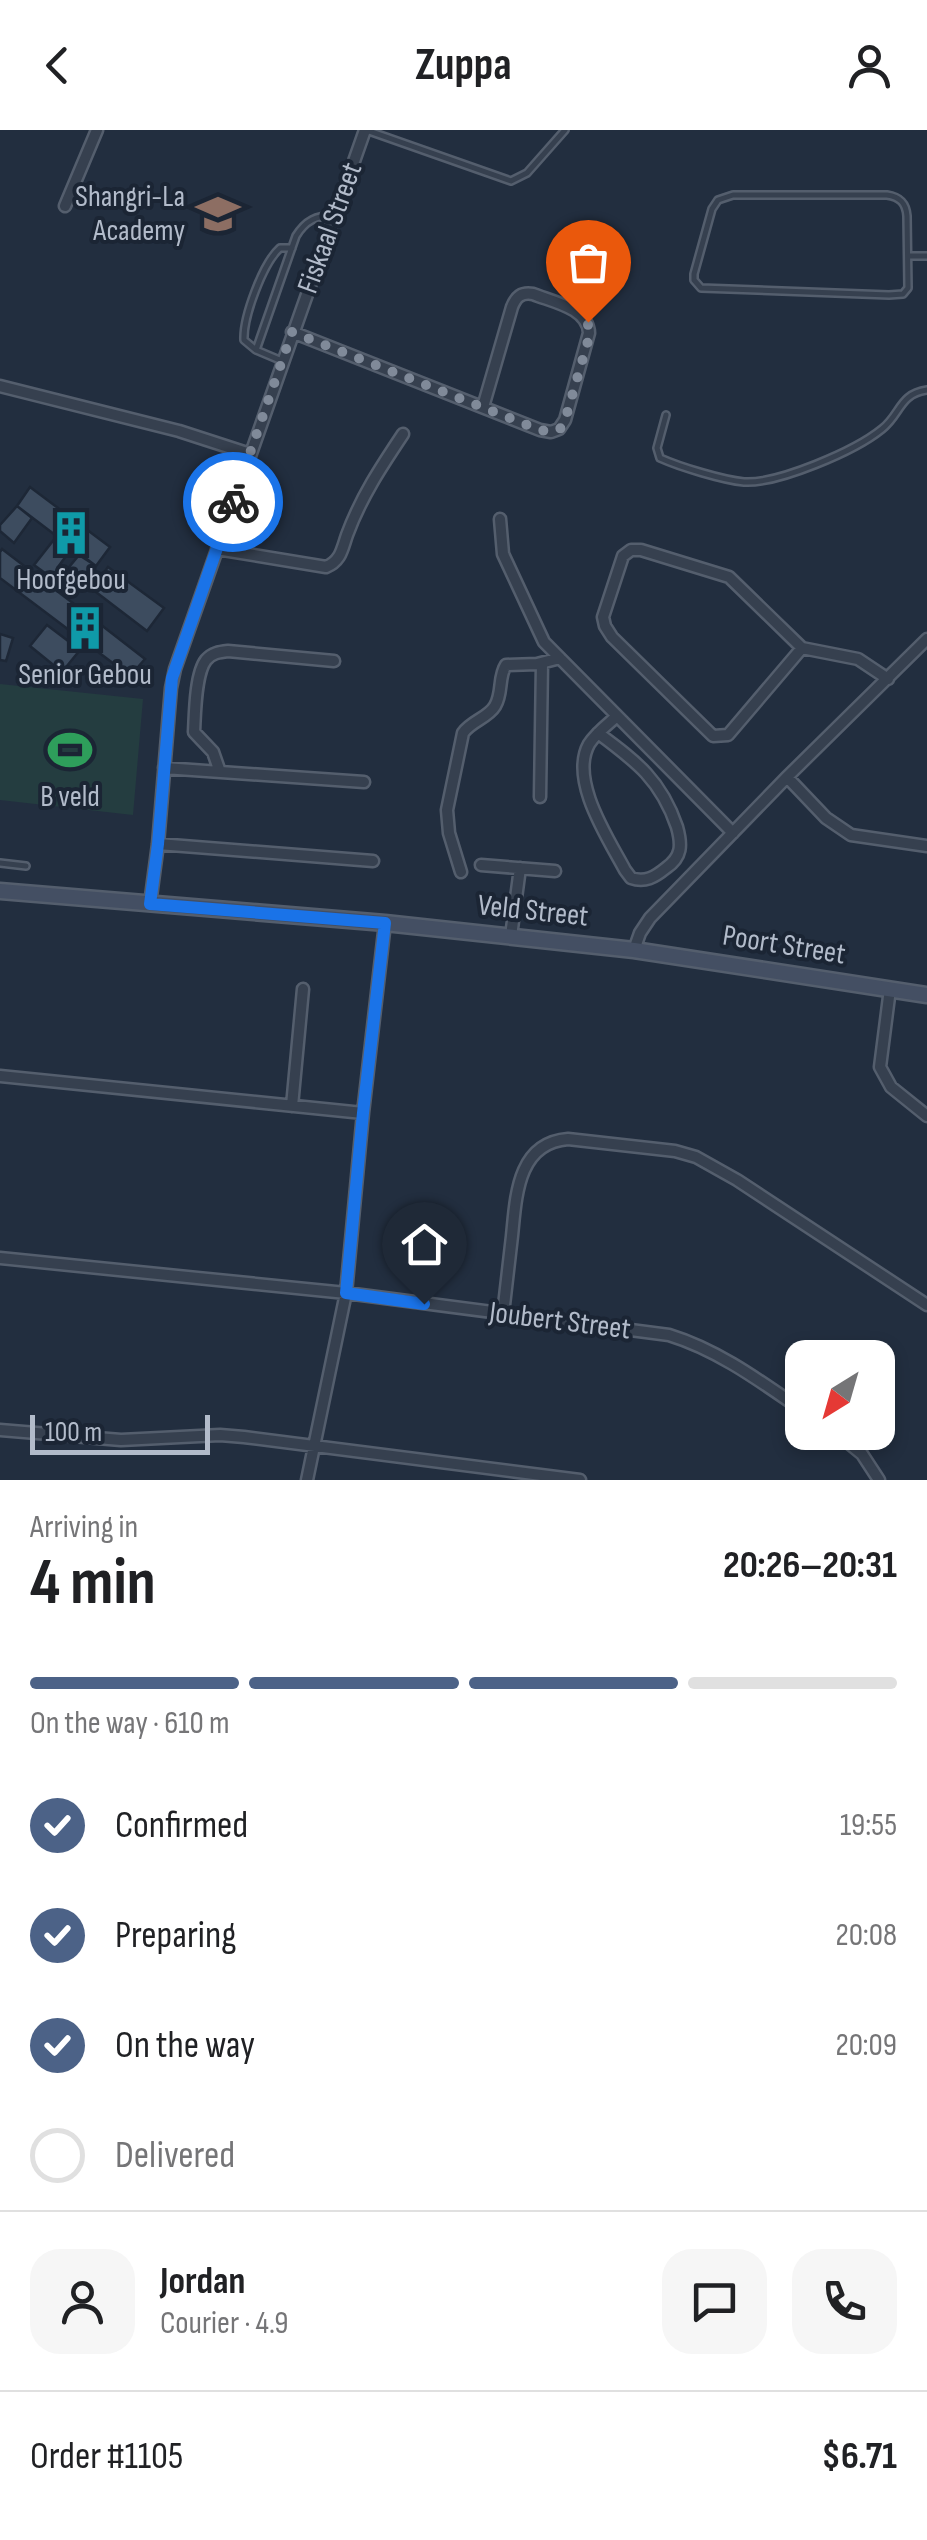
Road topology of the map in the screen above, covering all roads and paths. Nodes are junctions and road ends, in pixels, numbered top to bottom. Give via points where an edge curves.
1 (365, 130) edge
2 (393, 130) edge
3 (565, 130) edge
4 (93, 131) edge
5 (390, 139) junction
6 (64, 206) dead end
7 (334, 215) junction
8 (292, 248) junction
9 (909, 256) junction
10 (927, 256) edge
11 (292, 332) junction
12 (256, 350) junction
13 (282, 361) junction
14 (0, 386) edge
15 (927, 390) edge
16 (483, 407) junction
17 (666, 415) dead end
18 (403, 434) dead end
19 (250, 454) junction
20 (500, 519) dead end
21 (217, 549) junction
22 (927, 639) edge
23 (802, 648) junction
24 (560, 658) junction
25 (334, 661) dead end
26 (542, 663) junction
27 (888, 678) junction
28 (617, 716) junction
29 (598, 733) junction
30 (164, 768) junction
31 (220, 772) junction
32 (787, 777) junction
33 (364, 782) dead end
34 (540, 797) dead end
35 (732, 833) junction
36 (158, 844) junction
37 (927, 846) edge
38 (373, 860) dead end
39 (0, 863) edge
40 (481, 865) dead end
41 (26, 866) dead end
42 (520, 868) junction
43 (554, 871) dead end
44 (460, 872) dead end
45 (0, 891) edge
46 (150, 904) junction
47 (385, 923) junction
48 (511, 936) junction
49 (634, 950) junction
50 (303, 989) dead end
51 (890, 990) junction
52 (927, 995) edge
53 (0, 1076) edge
54 (292, 1106) junction
55 (363, 1113) junction
56 (927, 1116) edge
57 (0, 1258) edge
58 (346, 1293) junction
59 (927, 1305) edge
60 (503, 1314) junction
61 (785, 1399) edge
62 (0, 1430) edge
63 (314, 1446) junction
64 (857, 1450) edge
65 (307, 1480) edge
66 (580, 1480) edge
67 (879, 1480) edge

1 - 5 lane
1 - 7 street, Fiskaal Street
2 - 5 lane
3 - 5 lane via 527,173 511,181
4 - 6 street
7 - 8 lane via 312,218
7 - 11 street, Fiskaal Street
8 - 12 lane
8 - 12 lane via 280,248 267,263 251,307 243,332
9 - 9 lane via 906,208 895,197 727,196 712,210 694,277 712,290 900,295 908,288
9 - 10 lane
11 - 13 street, Fiskaal Street
11 - 16 street
12 - 13 lane
13 - 19 street, Fiskaal Street
14 - 19 street
15 - 17 lane via 908,396 878,432 816,466 750,482 660,458 656,448
16 - 16 street via 540,430 560,429 588,341 586,318 533,294 518,297
18 - 21 street via 362,498 332,566
19 - 21 street, Fiskaal Street
20 - 24 street via 504,559 542,640
21 - 30 street, Fiskaal Street via 172,678
22 - 27 street
23 - 23 street via 729,577 641,550 620,561 605,626 713,736 728,734
23 - 27 street via 858,659
24 - 26 street
24 - 28 street
25 - 31 street via 228,651 208,658 194,732
26 - 34 street
26 - 44 street via 506,664 494,708 463,733 447,810
27 - 32 street
28 - 29 street
28 - 35 street
29 - 29 street via 584,764 593,809 628,874 646,881 678,858 678,830 656,782
30 - 31 street
30 - 36 street, Fiskaal Street
31 - 33 street
32 - 35 street
32 - 37 street via 826,818 852,834
35 - 49 street via 650,918
36 - 38 street
36 - 46 street, Fiskaal Street
39 - 41 lane
40 - 42 street
42 - 43 street
42 - 48 street
45 - 46 street, Veld Street
46 - 47 street, Veld Street
47 - 48 street, Veld Street
47 - 55 street
48 - 49 street, Veld Street
49 - 51 street, Poort Street
50 - 54 street
51 - 52 street, Poort Street
51 - 56 street via 880,1067 891,1086
53 - 54 street
54 - 55 street
55 - 58 street
57 - 58 street, Joubert Street
58 - 60 street, Joubert Street
58 - 63 street
59 - 60 street via 696,1158 568,1138 542,1148 519,1183
60 - 61 street, Joubert Street via 695,1343
62 - 63 street via 121,1440 220,1436
63 - 65 street
63 - 66 street
64 - 67 street

